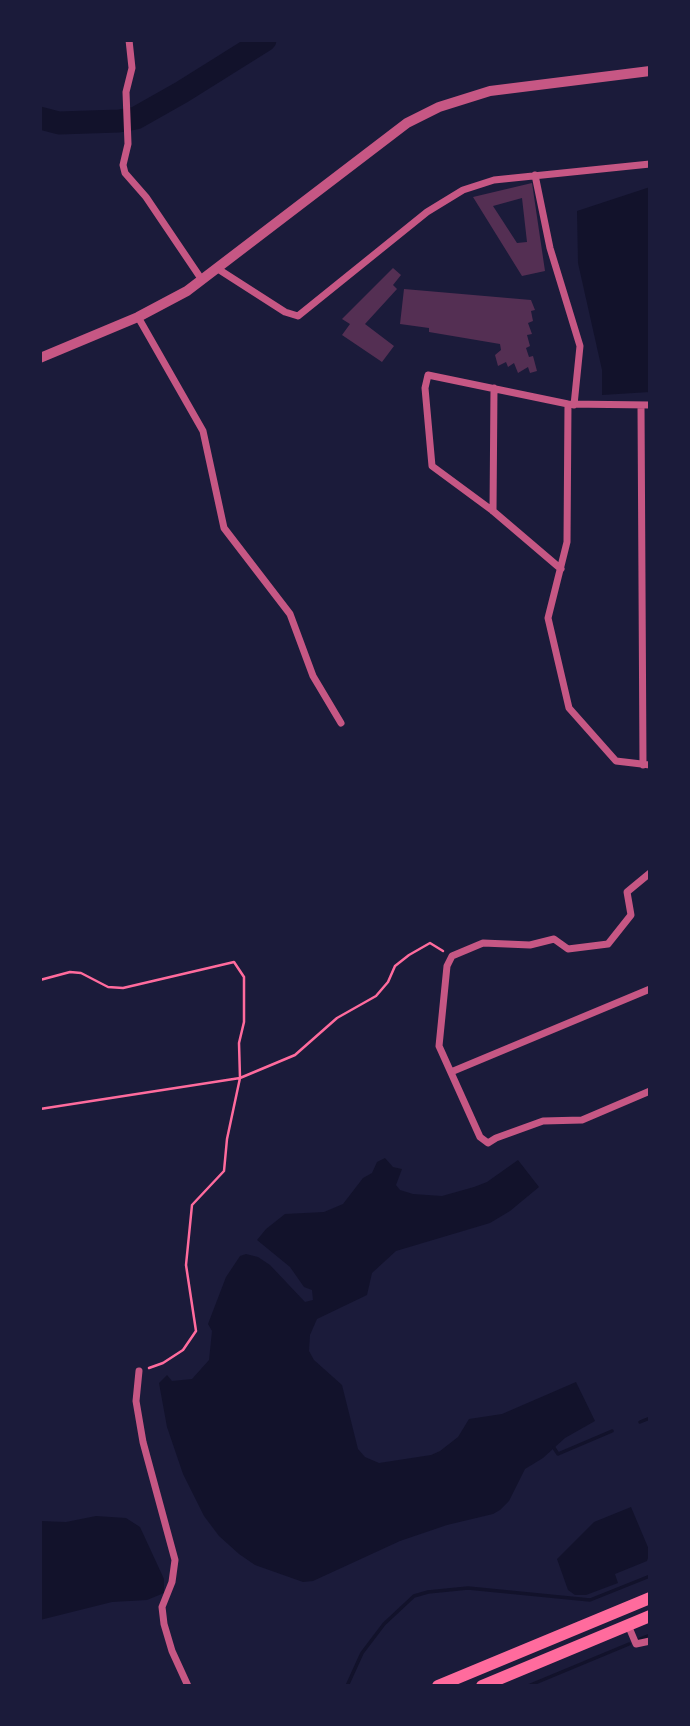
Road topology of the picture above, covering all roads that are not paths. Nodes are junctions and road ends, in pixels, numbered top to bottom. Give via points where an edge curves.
1 (130, 40) edge
2 (650, 71) edge
3 (650, 164) edge
4 (535, 176) junction
5 (218, 269) junction
6 (202, 280) junction
7 (138, 317) junction
8 (40, 358) edge
9 (494, 388) junction
10 (571, 405) junction
11 (646, 405) edge
12 (493, 512) junction
13 (561, 569) junction
14 (341, 723) dead end
15 (646, 765) edge
16 (650, 873) edge
17 (650, 989) edge
18 (451, 1072) junction
19 (650, 1091) edge
20 (139, 1371) road end
21 (650, 1598) edge
22 (650, 1616) edge
23 (628, 1625) junction
24 (650, 1641) edge
25 (188, 1686) edge
26 (438, 1686) edge
27 (482, 1686) edge

1 - 6 street via 125,173
2 - 5 street via 490,91 439,107 407,123
3 - 4 street
4 - 5 street via 494,180 463,190 436,206 298,316
4 - 10 street via 550,248 580,346
5 - 6 street
6 - 7 street
7 - 8 street
7 - 14 street via 203,431 224,528 290,614 313,676
9 - 10 street
9 - 12 street
9 - 12 street via 428,375 425,388 432,466
10 - 11 street
10 - 13 street via 568,520
11 - 15 street
12 - 13 street
13 - 15 street via 548,618 569,708 616,761
16 - 18 street via 627,892 631,915 608,944 568,949 554,939 530,945 483,943 452,956 447,965 439,1046
17 - 18 street
18 - 19 street via 480,1137 488,1143 543,1121 582,1120
20 - 25 street via 136,1401 143,1442 175,1560 162,1607 164,1625
21 - 26 main road
22 - 23 main road
23 - 24 street via 636,1644
23 - 27 main road

